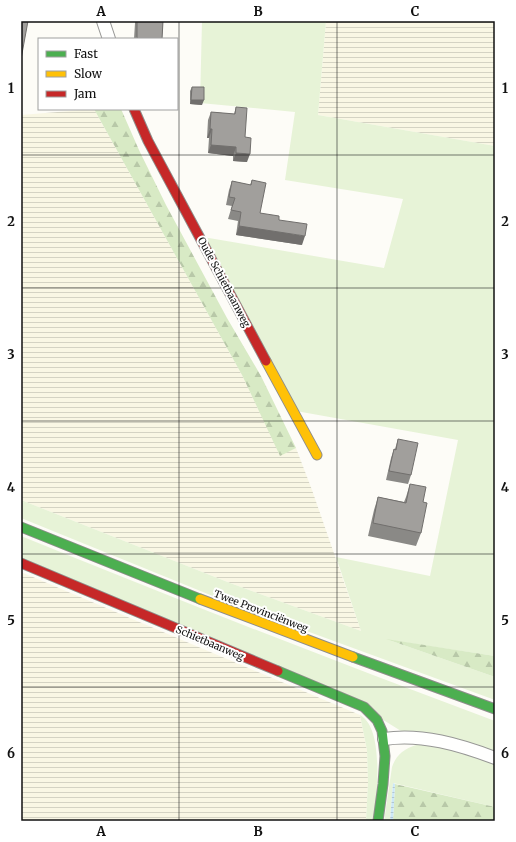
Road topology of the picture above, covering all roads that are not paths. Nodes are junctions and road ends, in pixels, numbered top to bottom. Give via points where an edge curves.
1 (103, 21) edge
2 (109, 38) edge
3 (134, 110) edge
4 (317, 455) dead end
5 (21, 527) edge
6 (21, 564) edge
7 (495, 709) edge
8 (384, 739) junction
9 (495, 758) edge
10 (378, 821) edge

1 - 2 street
3 - 4 street, Oude Schietbaanweg via 148,141
5 - 7 street, Twee Provinciënweg via 272,627
6 - 8 street, Schietbaanweg via 364,707 376,720
8 - 9 street via 440,741
8 - 10 street, Schietbaanweg via 384,778

